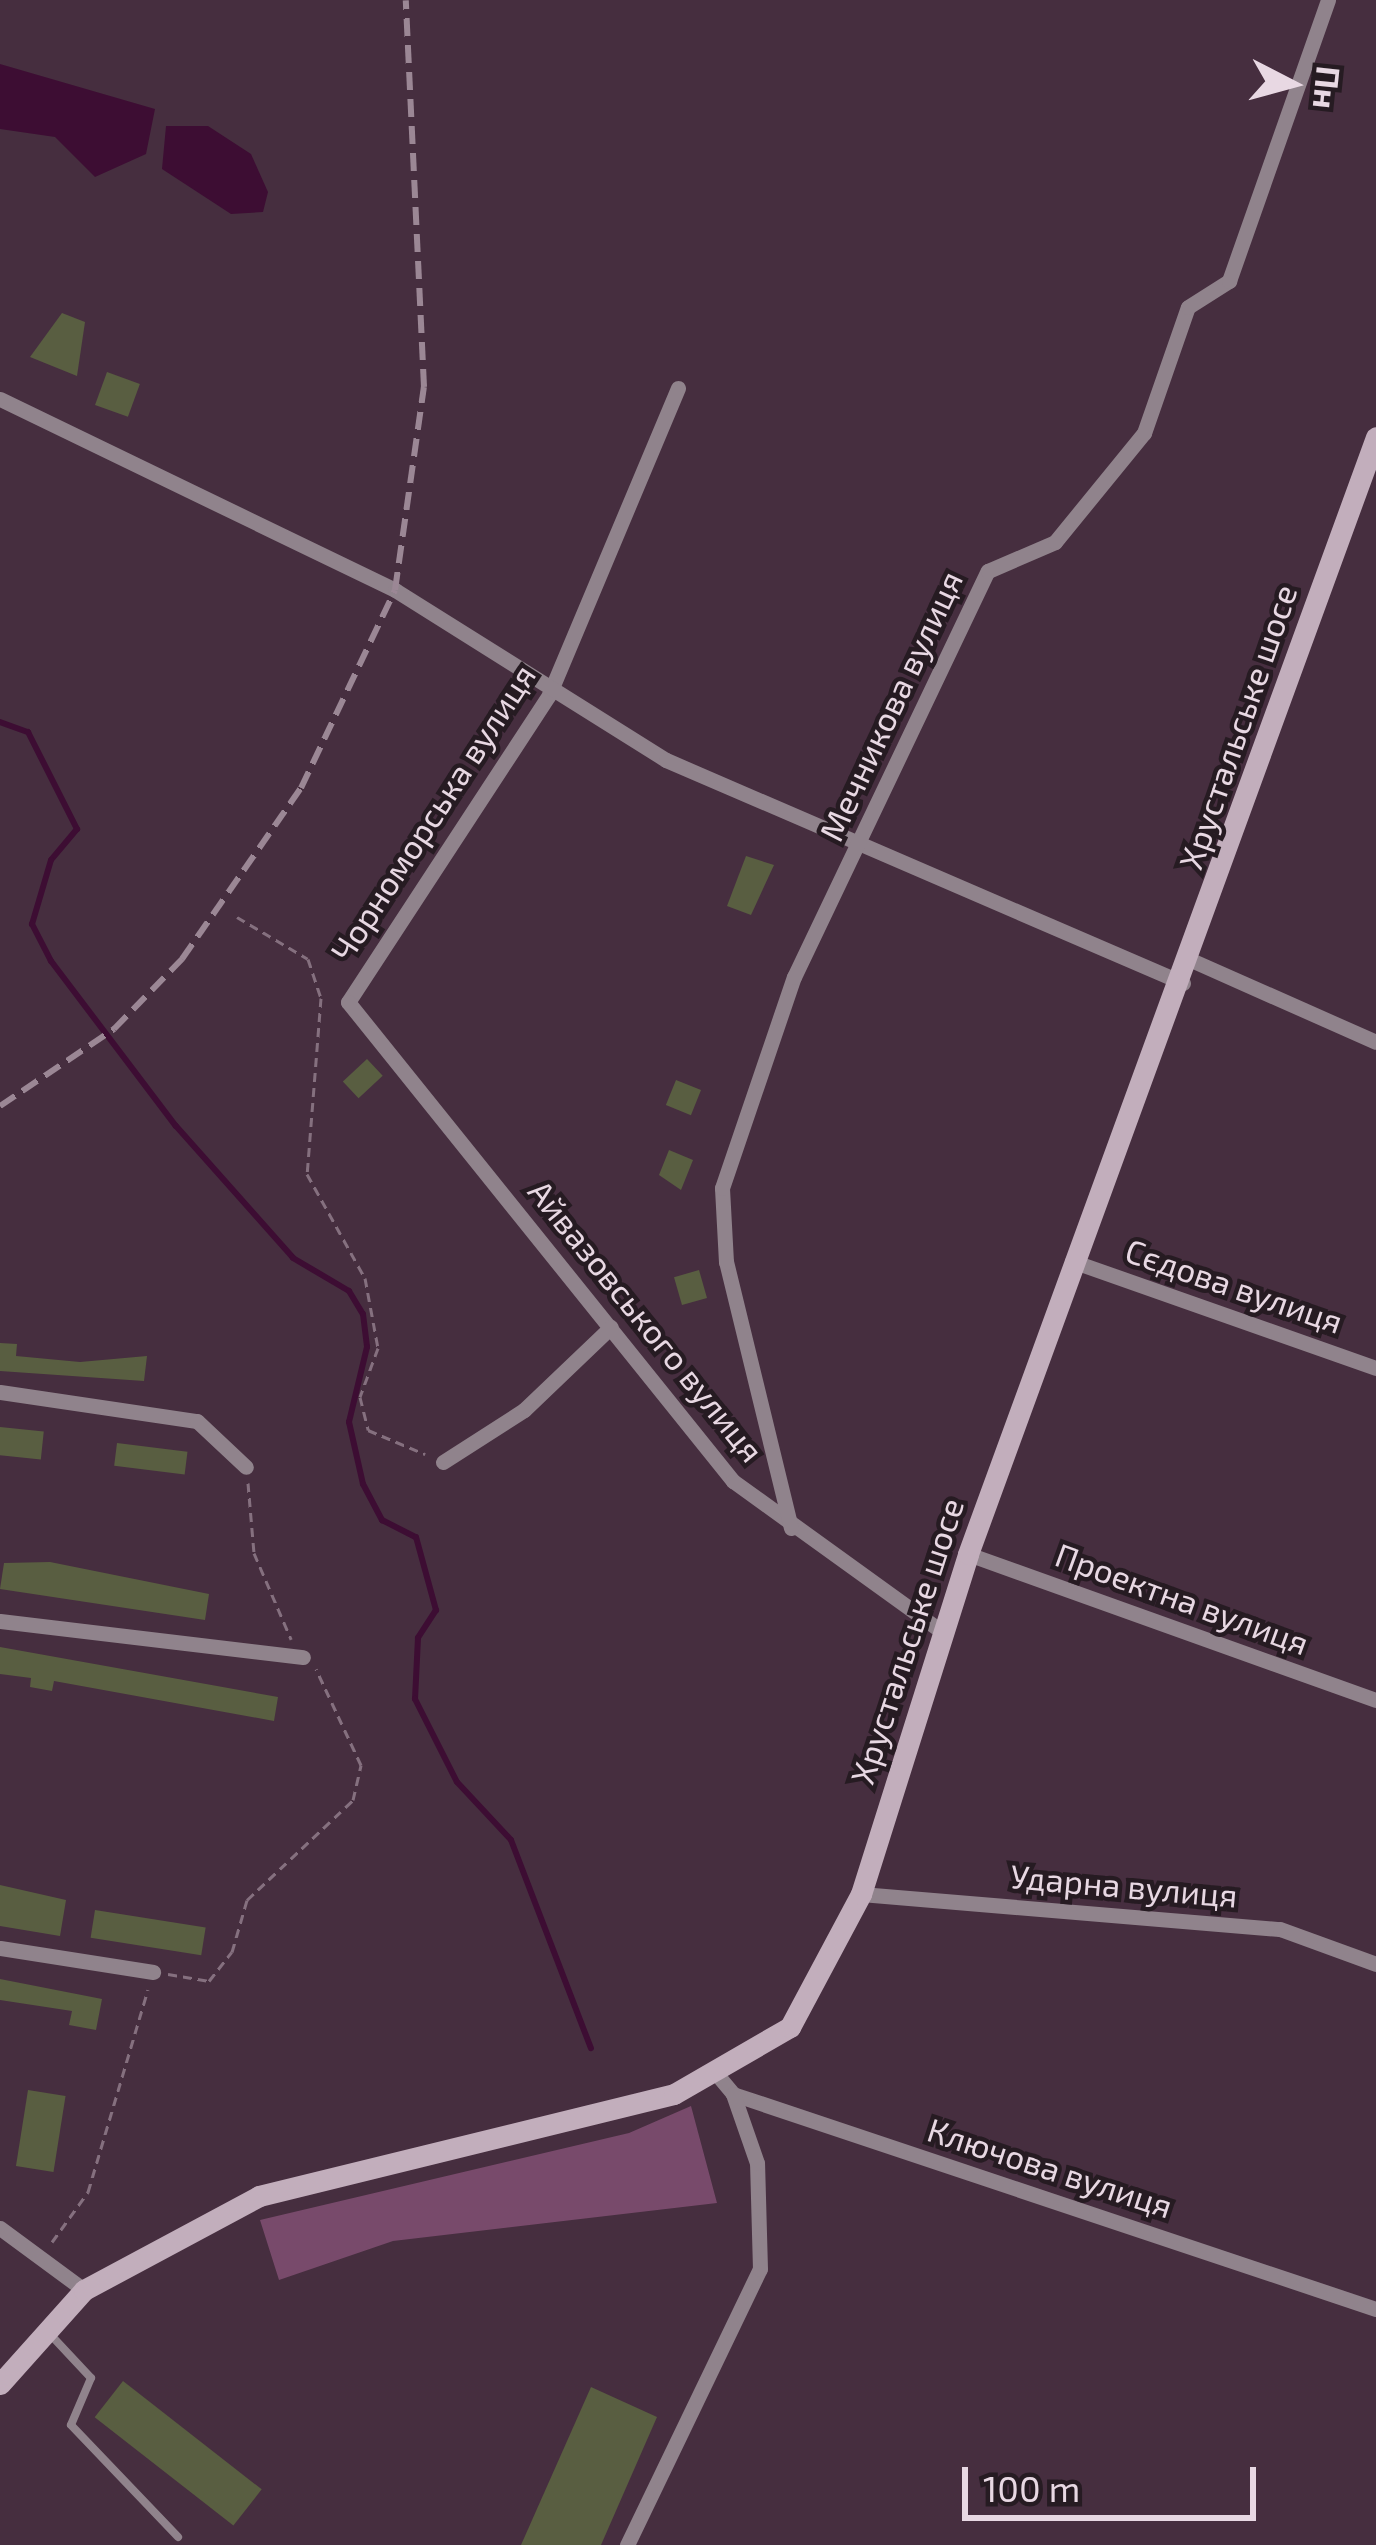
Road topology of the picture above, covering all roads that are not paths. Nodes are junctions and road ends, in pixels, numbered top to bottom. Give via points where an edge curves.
1 (1328, 0) edge
2 (678, 388) dead end
3 (0, 399) edge
4 (1376, 437) edge
5 (550, 695) junction
6 (860, 839) junction
7 (1191, 960) junction
8 (1183, 983) junction
9 (347, 1003) joint
10 (1376, 1042) edge
11 (1072, 1261) junction
12 (610, 1327) junction
13 (1376, 1368) edge
14 (0, 1392) edge
15 (443, 1462) road end
16 (246, 1467) road end
17 (791, 1528) junction
18 (968, 1554) junction
19 (0, 1621) edge
20 (941, 1631) junction
21 (303, 1657) road end
22 (1376, 1700) edge
23 (860, 1894) junction
24 (0, 1948) edge
25 (1376, 1964) edge
26 (153, 1972) road end
27 (714, 2071) junction
28 (733, 2094) junction
29 (0, 2228) edge
30 (84, 2290) junction
31 (1376, 2309) edge
32 (47, 2331) junction
33 (0, 2384) edge
34 (178, 2537) dead end
35 (627, 2545) edge

1 - 6 street, Мечникова вулиця via 1229,281 1188,307 1144,433 1055,542 988,571
2 - 5 street, Чорноморська вулиця
3 - 5 street via 394,590
4 - 7 street, Хрустальське шосе
5 - 6 street via 666,760
5 - 9 street, Чорноморська вулиця
6 - 8 street
6 - 17 street, Мечникова вулиця via 794,977 722,1188 726,1262
7 - 8 street, Хрустальське шосе
7 - 10 street
8 - 11 street, Хрустальське шосе
9 - 12 street, Айвазовського вулиця
11 - 13 street, Сєдова вулиця
11 - 18 street, Хрустальське шосе
12 - 15 street via 524,1410
12 - 17 street, Айвазовського вулиця via 733,1480
14 - 16 street via 197,1421
17 - 20 street, Айвазовського вулиця
18 - 20 street, Хрустальське шосе
18 - 22 street, Проектна вулиця
19 - 21 street
20 - 23 street, Хрустальське шосе
23 - 25 street, Ударна вулиця via 1280,1929
23 - 27 street, Хрустальське шосе via 790,2027
24 - 26 street
27 - 28 street
27 - 30 street, Хрустальське шосе via 674,2094 260,2196
28 - 31 street, Ключова вулиця
28 - 35 street via 757,2163 760,2269
29 - 30 street
30 - 32 street, Хрустальське шосе
32 - 33 street, Хрустальське шосе
32 - 34 lane via 91,2378 71,2425

